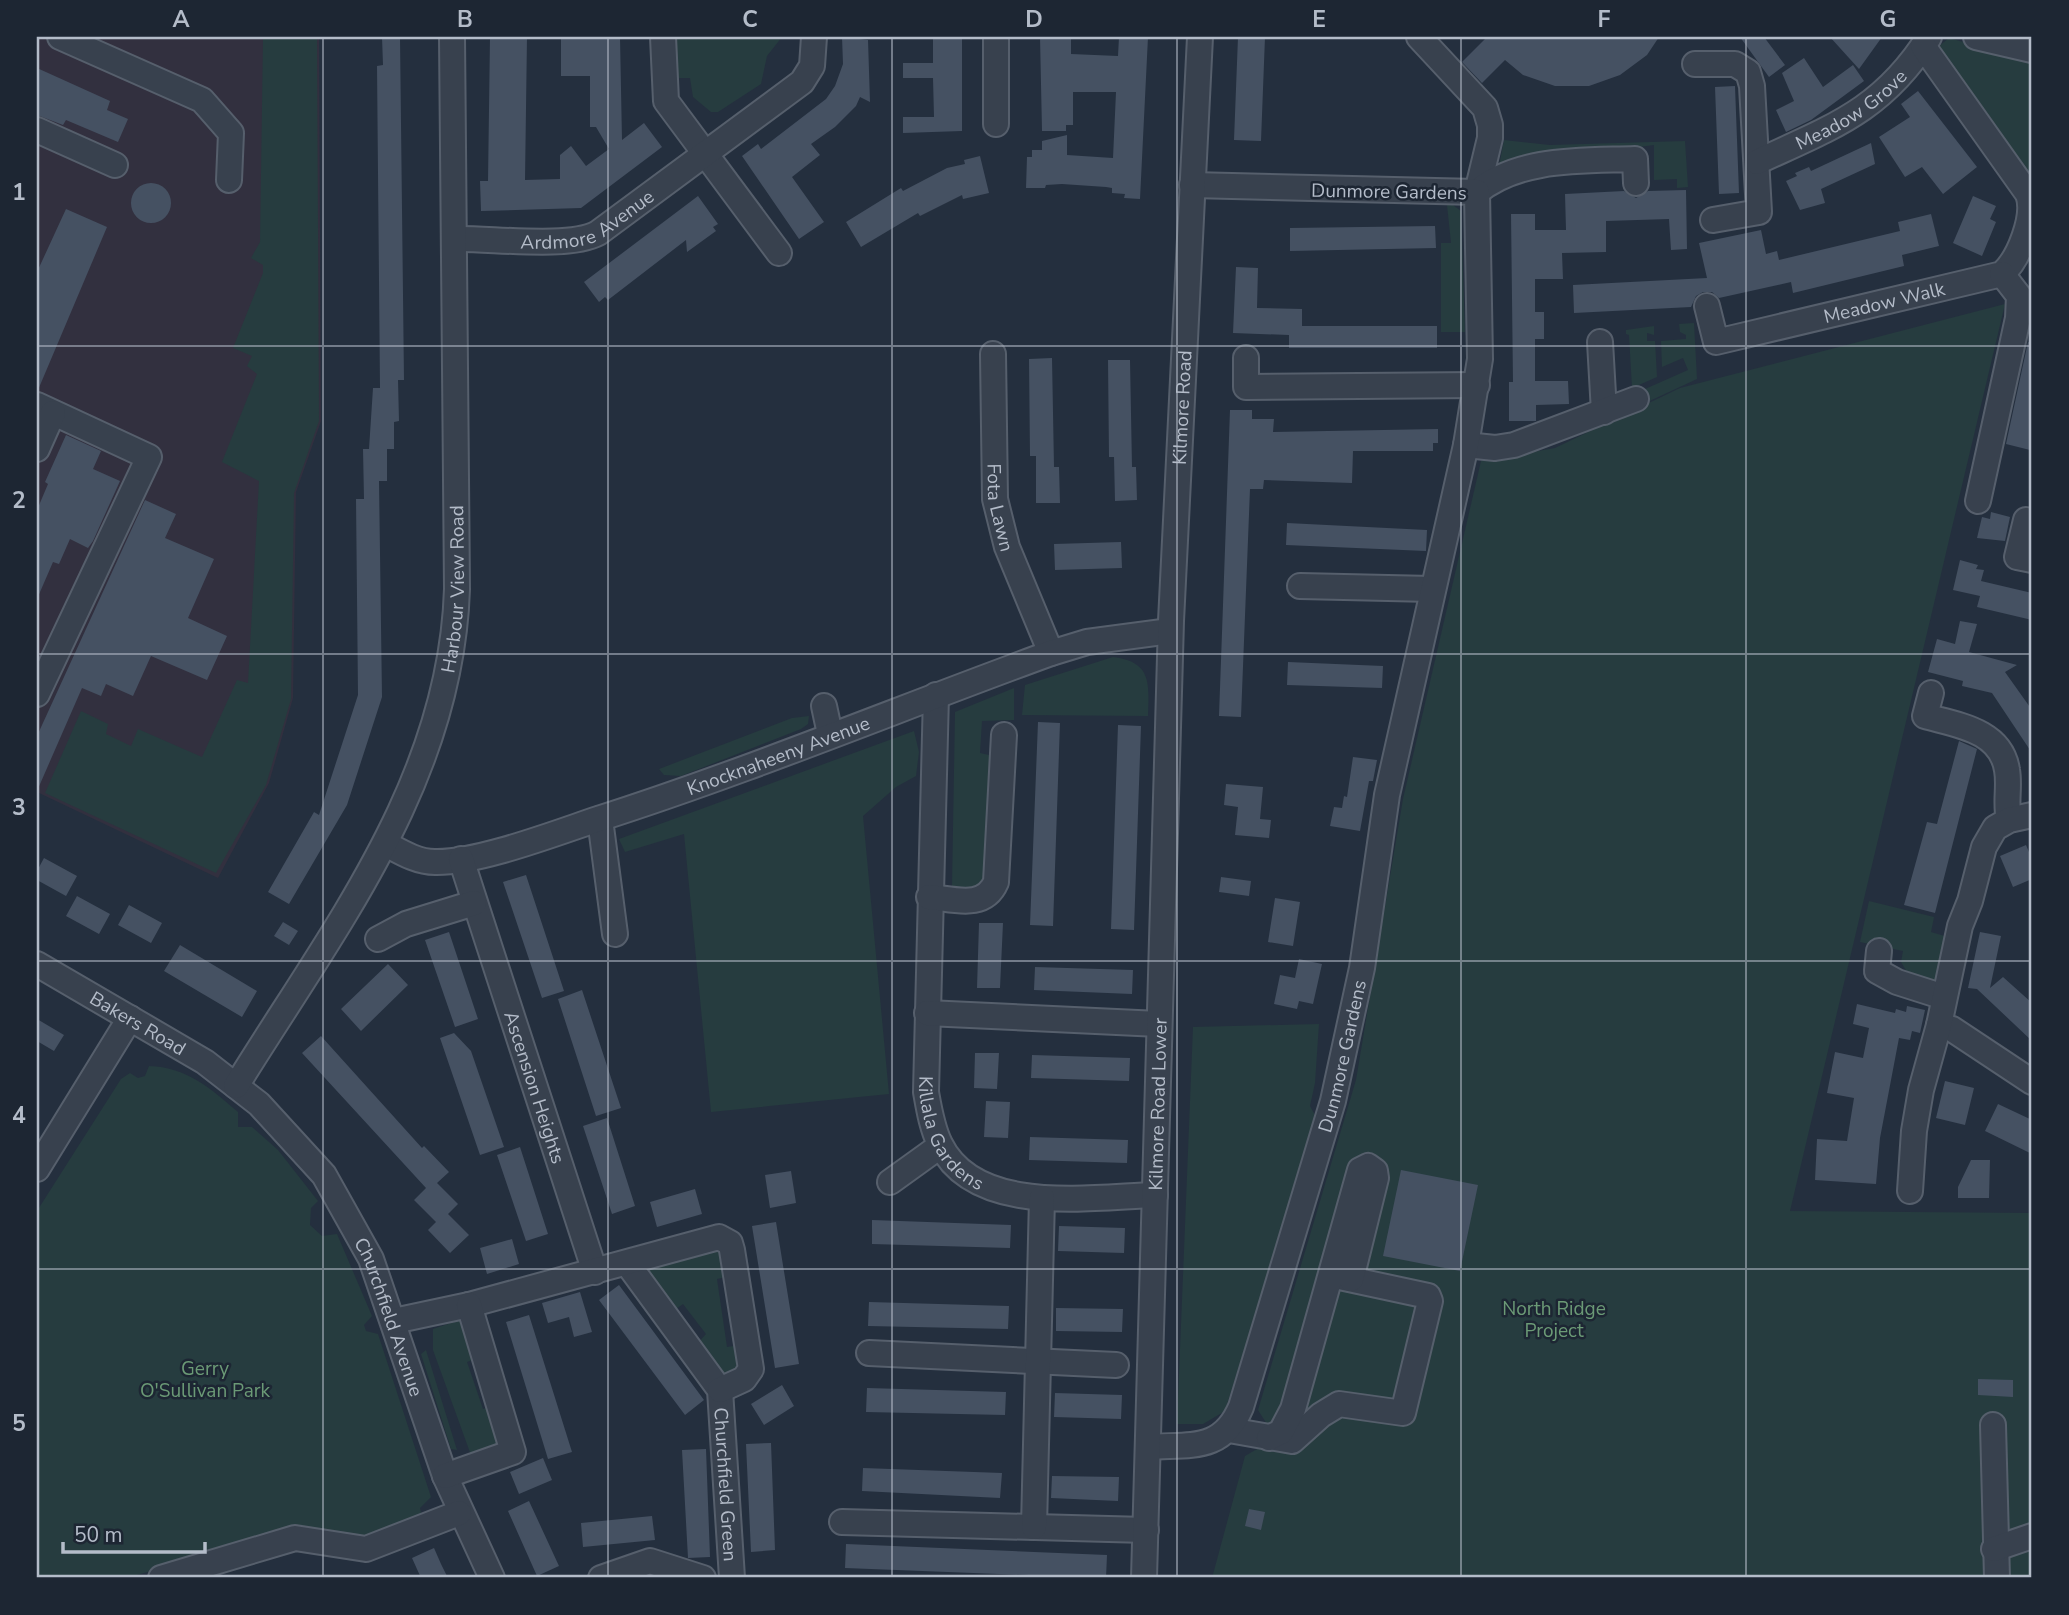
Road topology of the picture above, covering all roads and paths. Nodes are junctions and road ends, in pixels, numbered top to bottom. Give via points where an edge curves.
1 (60, 37) edge
2 (452, 37) edge
3 (663, 37) edge
4 (814, 37) edge
5 (996, 37) edge
6 (1200, 37) edge
7 (1419, 37) edge
8 (1976, 37) edge
9 (1926, 41) edge
10 (2032, 50) edge
11 (1695, 64) dead end
12 (996, 124) dead end
13 (37, 130) edge
14 (705, 153) junction
15 (1758, 162) junction
16 (115, 165) dead end
17 (229, 180) dead end
18 (1636, 183) dead end
19 (1192, 185) junction
20 (1477, 192) junction
21 (2030, 194) edge
22 (1713, 220) dead end
23 (455, 239) junction
24 (779, 253) dead end
25 (2002, 274) junction
26 (1707, 306) dead end
27 (1600, 342) dead end
28 (993, 354) dead end
29 (1246, 358) dead end
30 (1477, 385) junction
31 (1636, 399) dead end
32 (45, 409) edge
33 (1604, 412) junction
34 (1466, 445) junction
35 (37, 449) edge
36 (1978, 500) dead end
37 (2026, 520) dead end
38 (2032, 560) edge
39 (1300, 586) dead end
40 (1432, 589) junction
41 (1170, 631) junction
42 (1051, 653) junction
43 (1931, 693) dead end
44 (37, 694) edge
45 (936, 695) junction
46 (824, 706) dead end
47 (830, 734) junction
48 (1004, 735) dead end
49 (2021, 817) edge
50 (600, 819) junction
51 (386, 844) junction
52 (461, 859) junction
53 (929, 897) junction
54 (474, 903) junction
55 (615, 934) dead end
56 (378, 939) dead end
57 (1879, 951) dead end
58 (37, 964) edge
59 (1944, 997) junction
60 (927, 1013) junction
61 (130, 1018) junction
62 (1159, 1024) junction
63 (1939, 1025) junction
64 (2032, 1082) edge
65 (236, 1086) junction
66 (940, 1146) junction
67 (37, 1169) edge
68 (890, 1182) dead end
69 (1910, 1191) dead end
70 (1155, 1195) junction
71 (1042, 1198) junction
72 (627, 1263) junction
73 (594, 1272) junction
74 (469, 1305) junction
75 (394, 1321) junction
76 (869, 1353) dead end
77 (1038, 1359) junction
78 (1116, 1365) dead end
79 (720, 1390) junction
80 (1993, 1425) dead end
81 (1229, 1430) junction
82 (1269, 1437) junction
83 (1149, 1447) junction
84 (444, 1476) junction
85 (459, 1513) junction
86 (842, 1522) dead end
87 (1034, 1527) junction
88 (1146, 1530) junction
89 (2032, 1535) edge
90 (1994, 1549) junction
91 (187, 1575) edge
92 (161, 1578) edge
93 (492, 1578) edge
94 (601, 1578) edge
95 (703, 1578) edge
96 (732, 1578) edge
97 (1144, 1578) edge
98 (1997, 1578) edge

1 - 17 street via 202,100 231,133
2 - 23 street, Harbour View Road
3 - 14 street via 666,100
4 - 14 street, Ardmore Avenue via 812,66 802,82
5 - 12 street
6 - 19 street, Kilmore Road
7 - 20 street via 1485,107 1490,138
8 - 10 street
9 - 15 street, Meadow Grove via 1894,81 1861,111
9 - 21 street
11 - 15 street via 1735,64 1748,72
13 - 16 street
14 - 23 street, Ardmore Avenue via 591,237
14 - 24 street
15 - 22 street via 1759,212
18 - 20 street via 1635,159 1560,161 1492,180
19 - 20 street, Dunmore Gardens
19 - 41 street, Kilmore Road
20 - 30 street, Dunmore Gardens
21 - 25 street via 2030,216 2010,267
23 - 51 street, Harbour View Road via 455,630 434,731
25 - 26 street, Meadow Walk via 1716,342
25 - 36 street via 2019,296 2018,318
27 - 33 street
28 - 42 street, Fota Lawn via 995,499 1007,547
29 - 30 street via 1246,387
30 - 34 street, Dunmore Gardens
31 - 33 street
32 - 35 street
32 - 44 street via 149,457
33 - 34 street via 1507,447
34 - 40 street, Dunmore Gardens
37 - 38 street via 2017,557
39 - 40 street
40 - 81 street, Dunmore Gardens via 1387,795 1362,968 1333,1101 1241,1408
41 - 42 street, Knocknaheeny Avenue via 1087,642
41 - 62 street, Kilmore Road Lower
42 - 45 street, Knocknaheeny Avenue
43 - 49 street via 1925,716 1986,734 2003,758
45 - 47 street, Knocknaheeny Avenue
45 - 53 street, Killala Gardens
46 - 47 street
47 - 50 street, Knocknaheeny Avenue
48 - 53 street via 992,891 980,900
49 - 59 street via 1995,828 1984,847
50 - 52 street, Knocknaheeny Avenue
50 - 55 street
51 - 52 street, Knocknaheeny Avenue via 428,862
51 - 65 street, Harbour View Road
52 - 54 street, Ascension Heights
53 - 60 street, Killala Gardens
54 - 56 street via 406,924
54 - 73 street, Ascension Heights
57 - 59 street via 1877,971
58 - 61 street, Bakers Road
59 - 63 street
60 - 62 street
60 - 66 street, Killala Gardens via 926,1092
61 - 65 street, Bakers Road
61 - 67 street
62 - 70 street, Kilmore Road Lower
63 - 64 street
63 - 69 street via 1919,1099
65 - 75 street, Churchfield Avenue via 259,1104 324,1175 371,1259
66 - 68 street
66 - 71 street, Killala Gardens via 982,1184 1010,1196
70 - 71 street, Killala Gardens
70 - 83 street, Kilmore Road Lower
71 - 77 street
72 - 73 street, Churchfield Green
72 - 79 street, Churchfield Green
72 - 79 street, Churchfield Green via 719,1237 730,1243 751,1369 744,1380
73 - 74 street, Churchfield Green
74 - 75 street, Churchfield Green
74 - 84 street via 513,1452
75 - 84 street, Churchfield Avenue
76 - 77 street
77 - 78 street
77 - 87 street
79 - 96 street, Churchfield Green
80 - 90 street
81 - 82 street
81 - 83 street via 1208,1442
82 - 82 street via 1281,1432 1293,1409 1341,1277 1428,1296 1403,1413 1344,1403 1321,1415 1292,1441
83 - 88 street, Kilmore Road Lower
84 - 85 street, Churchfield Avenue
85 - 91 street via 366,1549 295,1538
85 - 93 street, Churchfield Avenue
86 - 87 street
87 - 88 street
88 - 97 street, Kilmore Road Lower
89 - 90 street
90 - 98 street
91 - 92 street
94 - 95 street via 650,1561

